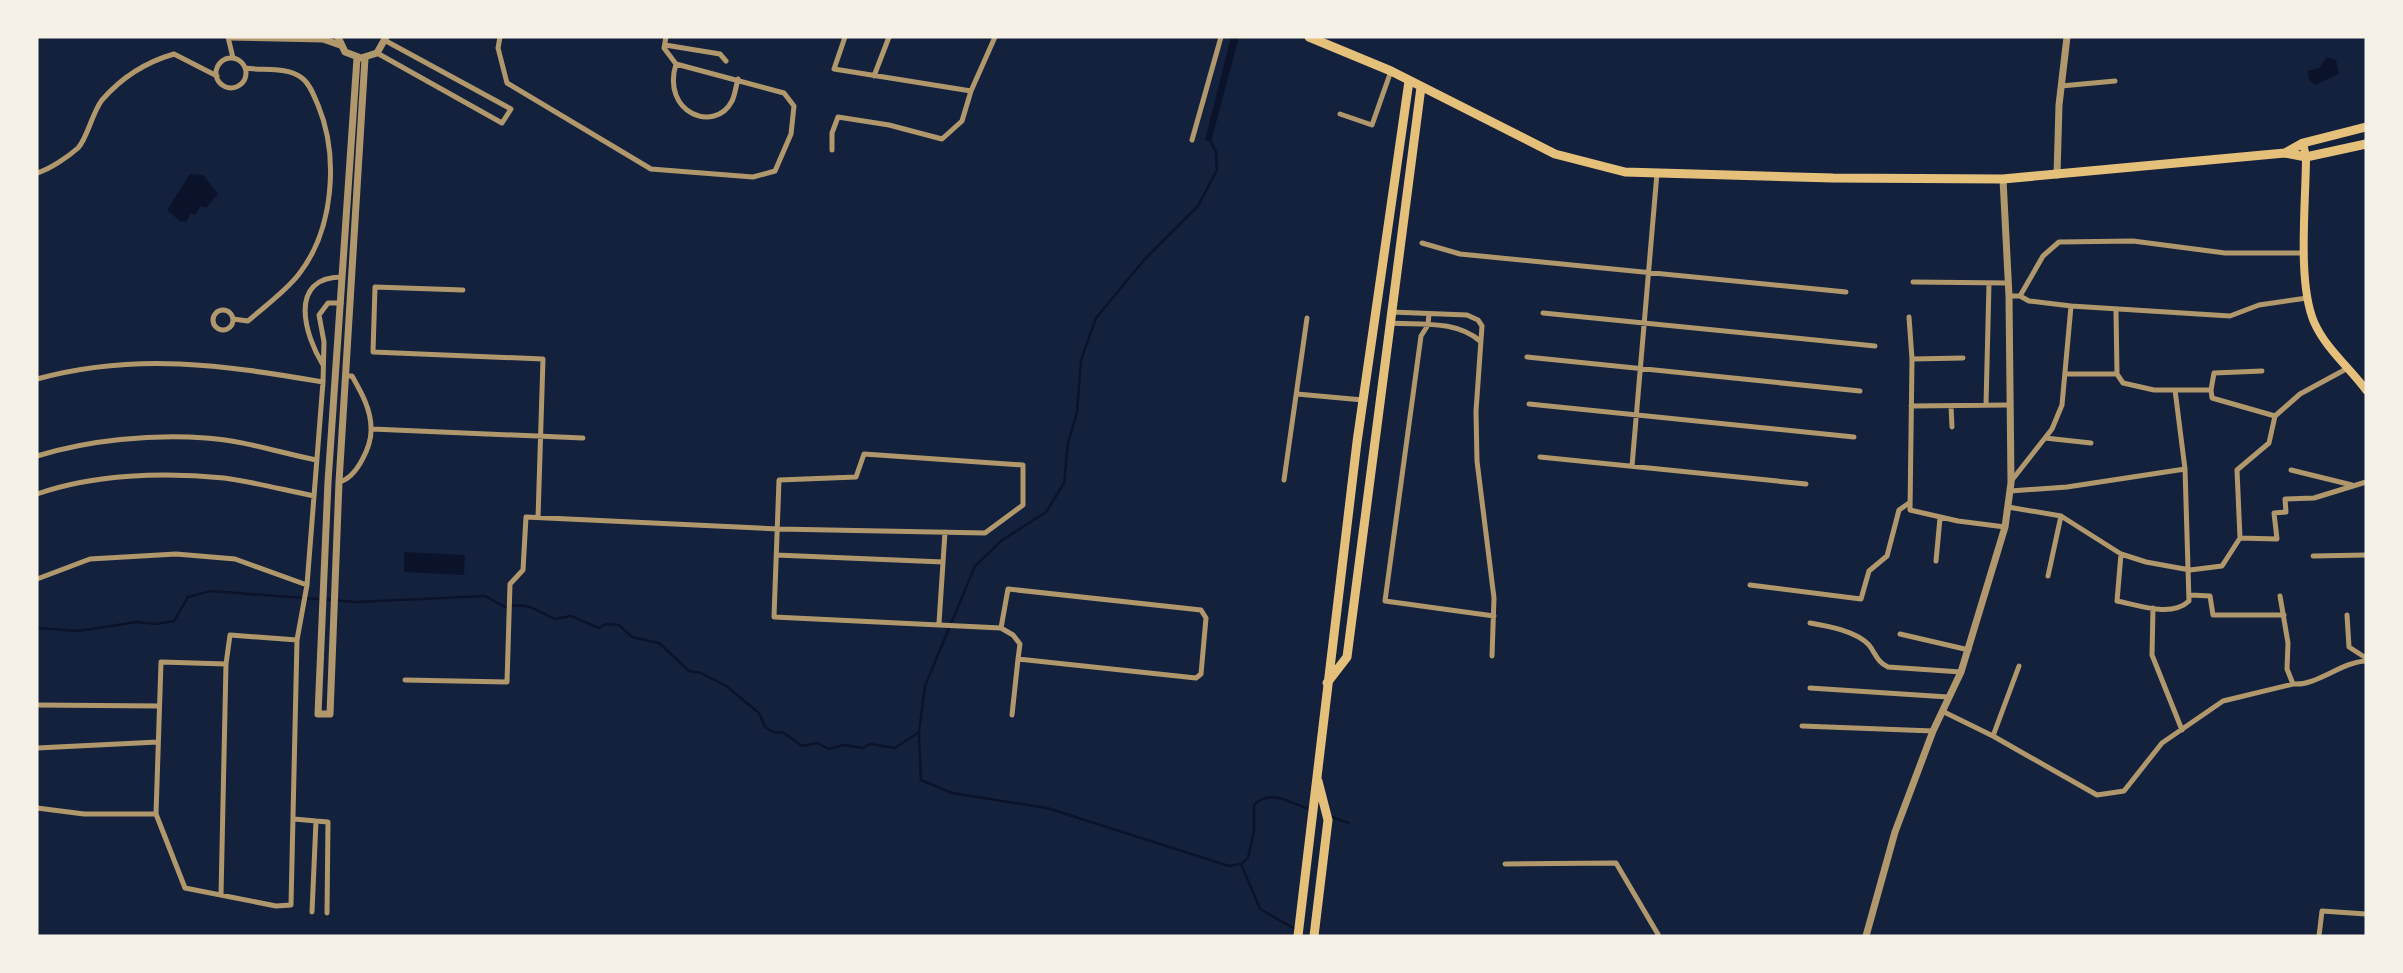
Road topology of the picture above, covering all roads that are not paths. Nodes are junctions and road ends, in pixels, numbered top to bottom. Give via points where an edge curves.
1 (229, 37) edge
2 (500, 37) edge
3 (666, 37) edge
4 (845, 37) edge
5 (889, 37) edge
6 (995, 37) edge
7 (1221, 37) edge
8 (1309, 37) edge
9 (2067, 37) edge
10 (386, 39) edge
11 (339, 41) edge
12 (665, 45) junction
13 (377, 54) junction
14 (233, 58) junction
15 (361, 58) junction
16 (726, 61) dead end
17 (676, 64) junction
18 (245, 68) junction
19 (1391, 71) junction
20 (217, 76) junction
21 (874, 76) junction
22 (737, 79) junction
23 (1409, 81) junction
24 (2115, 81) dead end
25 (2062, 86) junction
26 (1421, 87) junction
27 (971, 91) junction
28 (1340, 114) dead end
29 (2366, 127) edge
30 (1192, 140) dead end
31 (2304, 143) junction
32 (2366, 144) edge
33 (832, 150) dead end
34 (2285, 153) junction
35 (2306, 157) junction
36 (37, 173) edge
37 (1657, 173) junction
38 (2057, 175) junction
39 (2003, 179) junction
40 (1422, 243) dead end
41 (2306, 253) junction
42 (1649, 272) junction
43 (342, 277) junction
44 (351, 278) junction
45 (1913, 282) dead end
46 (2008, 283) junction
47 (1989, 284) junction
48 (463, 290) dead end
49 (1846, 292) dead end
50 (2009, 296) junction
51 (2020, 296) junction
52 (2306, 298) junction
53 (341, 303) junction
54 (350, 303) junction
55 (2071, 306) junction
56 (2116, 311) junction
57 (1391, 312) junction
58 (1543, 313) dead end
59 (1429, 314) junction
60 (1307, 317) dead end
61 (1909, 317) dead end
62 (233, 319) dead end
63 (1390, 323) junction
64 (1644, 324) junction
65 (1428, 325) junction
66 (1480, 341) junction
67 (1875, 345) dead end
68 (1527, 357) dead end
69 (1963, 358) dead end
70 (1912, 359) junction
71 (323, 365) junction
72 (1640, 368) junction
73 (2348, 368) junction
74 (2262, 371) dead end
75 (2067, 374) junction
76 (2117, 374) junction
77 (336, 375) junction
78 (346, 376) junction
79 (37, 379) edge
80 (323, 382) junction
81 (2175, 390) junction
82 (2211, 390) junction
83 (2366, 390) edge
84 (1860, 391) dead end
85 (1297, 394) junction
86 (1363, 400) junction
87 (1530, 404) dead end
88 (1986, 405) junction
89 (2009, 405) junction
90 (1951, 406) junction
91 (1912, 407) junction
92 (1636, 415) junction
93 (2275, 416) junction
94 (1952, 427) dead end
95 (372, 429) junction
96 (1854, 437) dead end
97 (541, 438) junction
98 (583, 438) dead end
99 (2045, 438) junction
100 (2091, 443) dead end
101 (37, 456) edge
102 (1540, 457) dead end
103 (316, 460) junction
104 (1632, 466) junction
105 (2185, 469) junction
106 (2291, 470) dead end
107 (1284, 480) dead end
108 (328, 482) junction
109 (339, 482) junction
110 (2366, 482) edge
111 (1806, 484) dead end
112 (2353, 485) junction
113 (2011, 487) junction
114 (2031, 492) junction
115 (37, 494) edge
116 (314, 496) junction
117 (1909, 503) junction
118 (2008, 507) junction
119 (2031, 508) junction
120 (2061, 516) junction
121 (538, 518) junction
122 (1940, 518) junction
123 (2005, 527) junction
124 (778, 529) junction
125 (945, 532) junction
126 (2240, 538) junction
127 (2121, 554) junction
128 (776, 555) junction
129 (2366, 555) edge
130 (2314, 556) dead end
131 (1936, 561) dead end
132 (943, 562) junction
133 (2190, 570) junction
134 (2048, 576) dead end
135 (37, 579) edge
136 (307, 585) junction
137 (1751, 585) dead end
138 (2191, 595) junction
139 (2280, 596) dead end
140 (2153, 608) junction
141 (2284, 615) junction
142 (2347, 615) dead end
143 (1494, 616) junction
144 (939, 623) junction
145 (1810, 623) dead end
146 (1001, 628) junction
147 (1900, 634) dead end
148 (297, 640) junction
149 (1969, 650) junction
150 (1492, 656) dead end
151 (1018, 659) junction
152 (2366, 659) edge
153 (226, 664) junction
154 (2019, 666) dead end
155 (1961, 672) junction
156 (405, 680) dead end
157 (1327, 682) junction
158 (2293, 684) junction
159 (1810, 688) dead end
160 (1948, 697) junction
161 (37, 705) edge
162 (159, 706) junction
163 (1942, 711) junction
164 (1012, 715) dead end
165 (1802, 726) dead end
166 (2182, 730) junction
167 (1933, 731) junction
168 (1993, 736) junction
169 (158, 742) junction
170 (37, 748) edge
171 (1317, 773) junction
172 (37, 808) edge
173 (156, 814) junction
174 (294, 819) junction
175 (316, 821) junction
176 (1505, 864) dead end
177 (221, 895) junction
178 (312, 912) dead end
179 (327, 913) dead end
180 (2366, 914) edge
181 (1298, 936) edge
182 (1314, 936) edge
183 (1659, 936) edge
184 (1866, 936) edge
185 (2319, 936) edge

1 - 11 street
1 - 14 street
2 - 22 street via 498,48 507,83 651,169 753,177 775,171 791,134 794,106 784,93
3 - 12 street
4 - 21 street via 834,69
5 - 21 street
6 - 27 street
7 - 30 street
8 - 19 main road
9 - 25 street
10 - 13 street
10 - 13 street via 511,109 502,123
11 - 15 street
12 - 16 street via 720,54
12 - 17 street
13 - 15 street
14 - 18 street
14 - 20 street via 221,62
15 - 43 street
15 - 44 street
17 - 22 street
17 - 22 street via 671,82 676,96 684,109 696,116 723,112 732,101
18 - 20 street via 245,77 237,86 225,86
18 - 62 street via 284,70 301,77 310,88 328,130 332,183 321,230 300,273 248,321
19 - 23 main road
19 - 28 street via 1372,125
20 - 36 street via 174,54 150,61 102,100 79,147
21 - 27 street
23 - 26 main road
23 - 86 main road
24 - 25 street
25 - 38 street
26 - 37 main road via 1555,154 1614,170
26 - 57 main road
27 - 33 street via 962,121 942,139 838,117
29 - 31 main road
31 - 34 main road
31 - 35 main road
32 - 35 main road
34 - 35 main road
34 - 38 main road
35 - 41 main road
37 - 39 main road
37 - 42 street
38 - 39 main road
39 - 46 street
40 - 42 street via 1460,254
41 - 51 street via 2204,252 2133,241 2059,242 2043,256
41 - 52 main road
42 - 49 street
42 - 64 street
43 - 44 street
43 - 53 street
43 - 71 street via 321,281 308,293 304,318
44 - 54 street
45 - 47 street
46 - 47 street
46 - 50 street
47 - 88 street
48 - 97 street via 375,287 373,352 544,359
50 - 51 street
50 - 89 street
51 - 55 street
52 - 56 street via 2259,305 2230,316
52 - 73 main road via 2315,323
53 - 54 street
53 - 71 street via 328,303 319,315
53 - 77 street
54 - 78 street
55 - 56 street
55 - 75 street
56 - 76 street
57 - 59 street
57 - 63 main road
58 - 64 street
59 - 65 street
59 - 66 street via 1478,320
60 - 85 street
61 - 70 street
63 - 65 street
63 - 157 main road via 1347,657
64 - 67 street
64 - 72 street
65 - 66 street via 1468,330
65 - 143 street via 1419,349 1385,601
66 - 143 street via 1477,461
68 - 72 street
69 - 70 street
70 - 91 street
71 - 80 street
72 - 84 street
72 - 92 street
73 - 83 main road
73 - 93 street via 2300,394
74 - 82 street via 2214,373
75 - 76 street
75 - 99 street via 2062,405
76 - 81 street via 2123,383
77 - 78 street
77 - 108 street
78 - 95 street via 352,376 364,396
78 - 109 street
79 - 80 street via 76,368 151,361 220,365
80 - 103 street
81 - 82 street
81 - 105 street
82 - 93 street via 2213,398
85 - 86 street
85 - 107 street
86 - 157 main road
87 - 92 street
88 - 89 street
88 - 90 street
89 - 113 street
90 - 91 street
90 - 94 street
91 - 117 street
92 - 96 street
92 - 104 street
93 - 126 street via 2269,443 2237,470
95 - 97 street
95 - 109 street via 359,466
97 - 98 street
97 - 121 street
99 - 100 street
99 - 113 street
101 - 103 street via 66,447 133,439 207,438
102 - 104 street
103 - 116 street
104 - 111 street
105 - 114 street
105 - 133 street
106 - 112 street
108 - 109 street
108 - 109 street via 318,714 330,714
110 - 112 street
112 - 126 street via 2314,498 2286,499 2286,512 2274,513 2277,539
113 - 114 street
113 - 118 street
114 - 119 street
115 - 116 street via 59,486 173,475 225,478
116 - 136 street
117 - 122 street via 1914,512
117 - 137 street via 1899,510 1887,556 1869,571 1861,599
118 - 119 street
118 - 123 street
119 - 120 street
120 - 127 street
120 - 134 street
121 - 124 street
121 - 156 street via 526,517 523,570 510,584 507,682
122 - 123 street
122 - 131 street
123 - 149 street
124 - 125 street
124 - 125 street via 779,480 856,477 864,454 1023,465 1023,505 985,533
124 - 128 street
125 - 132 street
126 - 133 street via 2222,566
127 - 133 street
127 - 140 street via 2117,601
128 - 132 street
128 - 144 street via 774,617
129 - 130 street
132 - 144 street
133 - 138 street
135 - 136 street via 90,559 176,554 235,559
136 - 148 street
138 - 140 street via 2184,606
138 - 141 street via 2210,596 2213,615
139 - 141 street
140 - 166 street via 2152,655
141 - 158 street via 2287,669
142 - 152 street via 2349,647
143 - 150 street
144 - 146 street
145 - 155 street via 1856,636 1888,667
146 - 151 street via 1020,644
146 - 151 street via 1008,589 1201,610 1206,618 1196,678
147 - 149 street
148 - 153 street via 229,635
148 - 174 street
149 - 155 street
151 - 164 street
152 - 158 street
153 - 162 street via 161,662
153 - 177 street
154 - 168 street
155 - 160 street
157 - 171 main road
158 - 166 street via 2223,701
159 - 160 street
160 - 163 street
161 - 162 street
162 - 169 street
163 - 167 street
163 - 168 street
165 - 167 street
166 - 168 street via 2162,743 2123,791 2097,795
167 - 184 street via 1895,832
169 - 170 street
169 - 173 street
171 - 181 main road
171 - 182 main road via 1328,820
172 - 173 street via 84,814
173 - 177 street via 185,888
174 - 175 street
174 - 177 street via 291,905
175 - 178 street
175 - 179 street via 328,822
176 - 183 street via 1616,863
180 - 185 street via 2322,911

